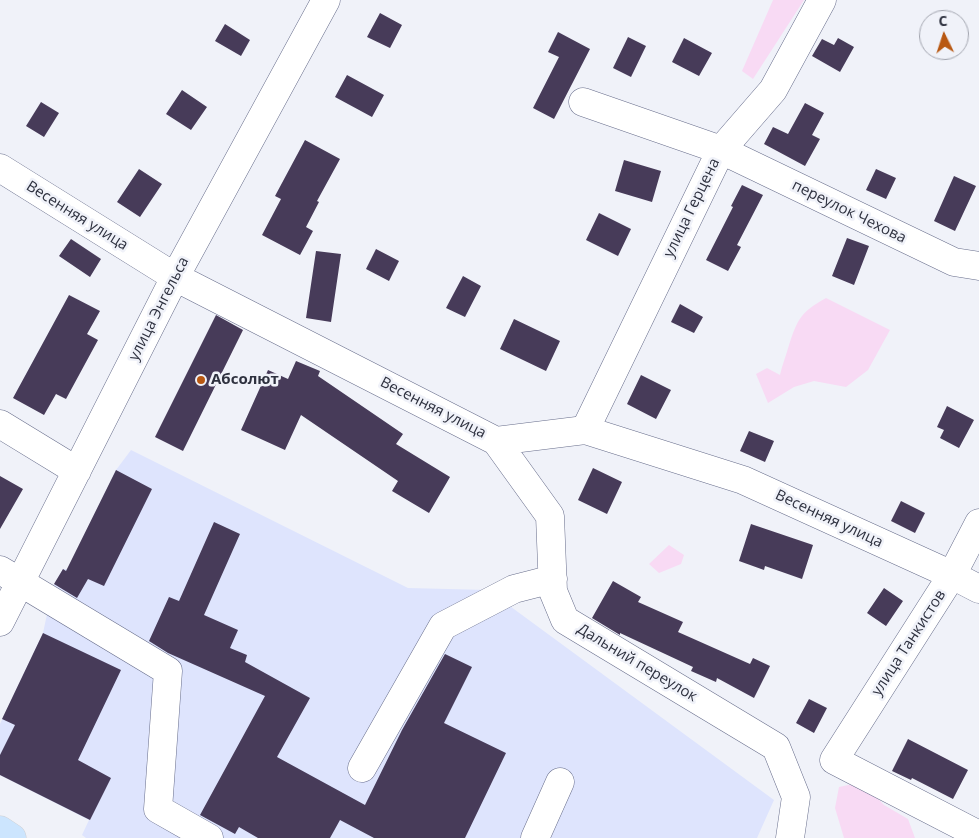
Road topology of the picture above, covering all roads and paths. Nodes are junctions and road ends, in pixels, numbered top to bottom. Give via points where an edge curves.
1 (326, 0) edge
2 (822, 0) edge
3 (582, 102) dead end
4 (720, 150) junction
5 (0, 168) edge
6 (979, 266) edge
7 (175, 277) junction
8 (0, 424) edge
9 (585, 430) junction
10 (496, 440) junction
11 (77, 471) junction
12 (979, 523) edge
13 (952, 575) junction
14 (10, 576) edge
15 (552, 579) junction
16 (979, 589) edge
17 (0, 622) edge
18 (362, 768) dead end
19 (560, 782) dead end
20 (0, 830) edge
21 (979, 835) edge
22 (12, 838) edge
23 (209, 838) edge
24 (535, 838) edge
25 (790, 838) edge

1 - 7 street, улица Энгельса
2 - 4 street, улица Герцена via 773,90
3 - 4 street, переулок Чехова
4 - 6 street, переулок Чехова via 954,262
4 - 9 street, улица Герцена
5 - 7 street, Весенняя улица
7 - 10 street, Весенняя улица
7 - 11 street, улица Энгельса
8 - 11 street
9 - 10 street, Весенняя улица
9 - 13 street, Весенняя улица via 743,480
10 - 15 street, Дальний переулок via 550,516
11 - 14 street, улица Энгельса
12 - 13 street, улица Танкистов
13 - 16 street, Весенняя улица
13 - 21 street, улица Танкистов via 834,760
14 - 17 street, улица Энгельса
14 - 23 street via 168,670 158,809
15 - 18 street via 514,589 443,626
15 - 25 street, Дальний переулок via 553,591 565,620 776,747 796,797
19 - 24 street
20 - 22 main road

